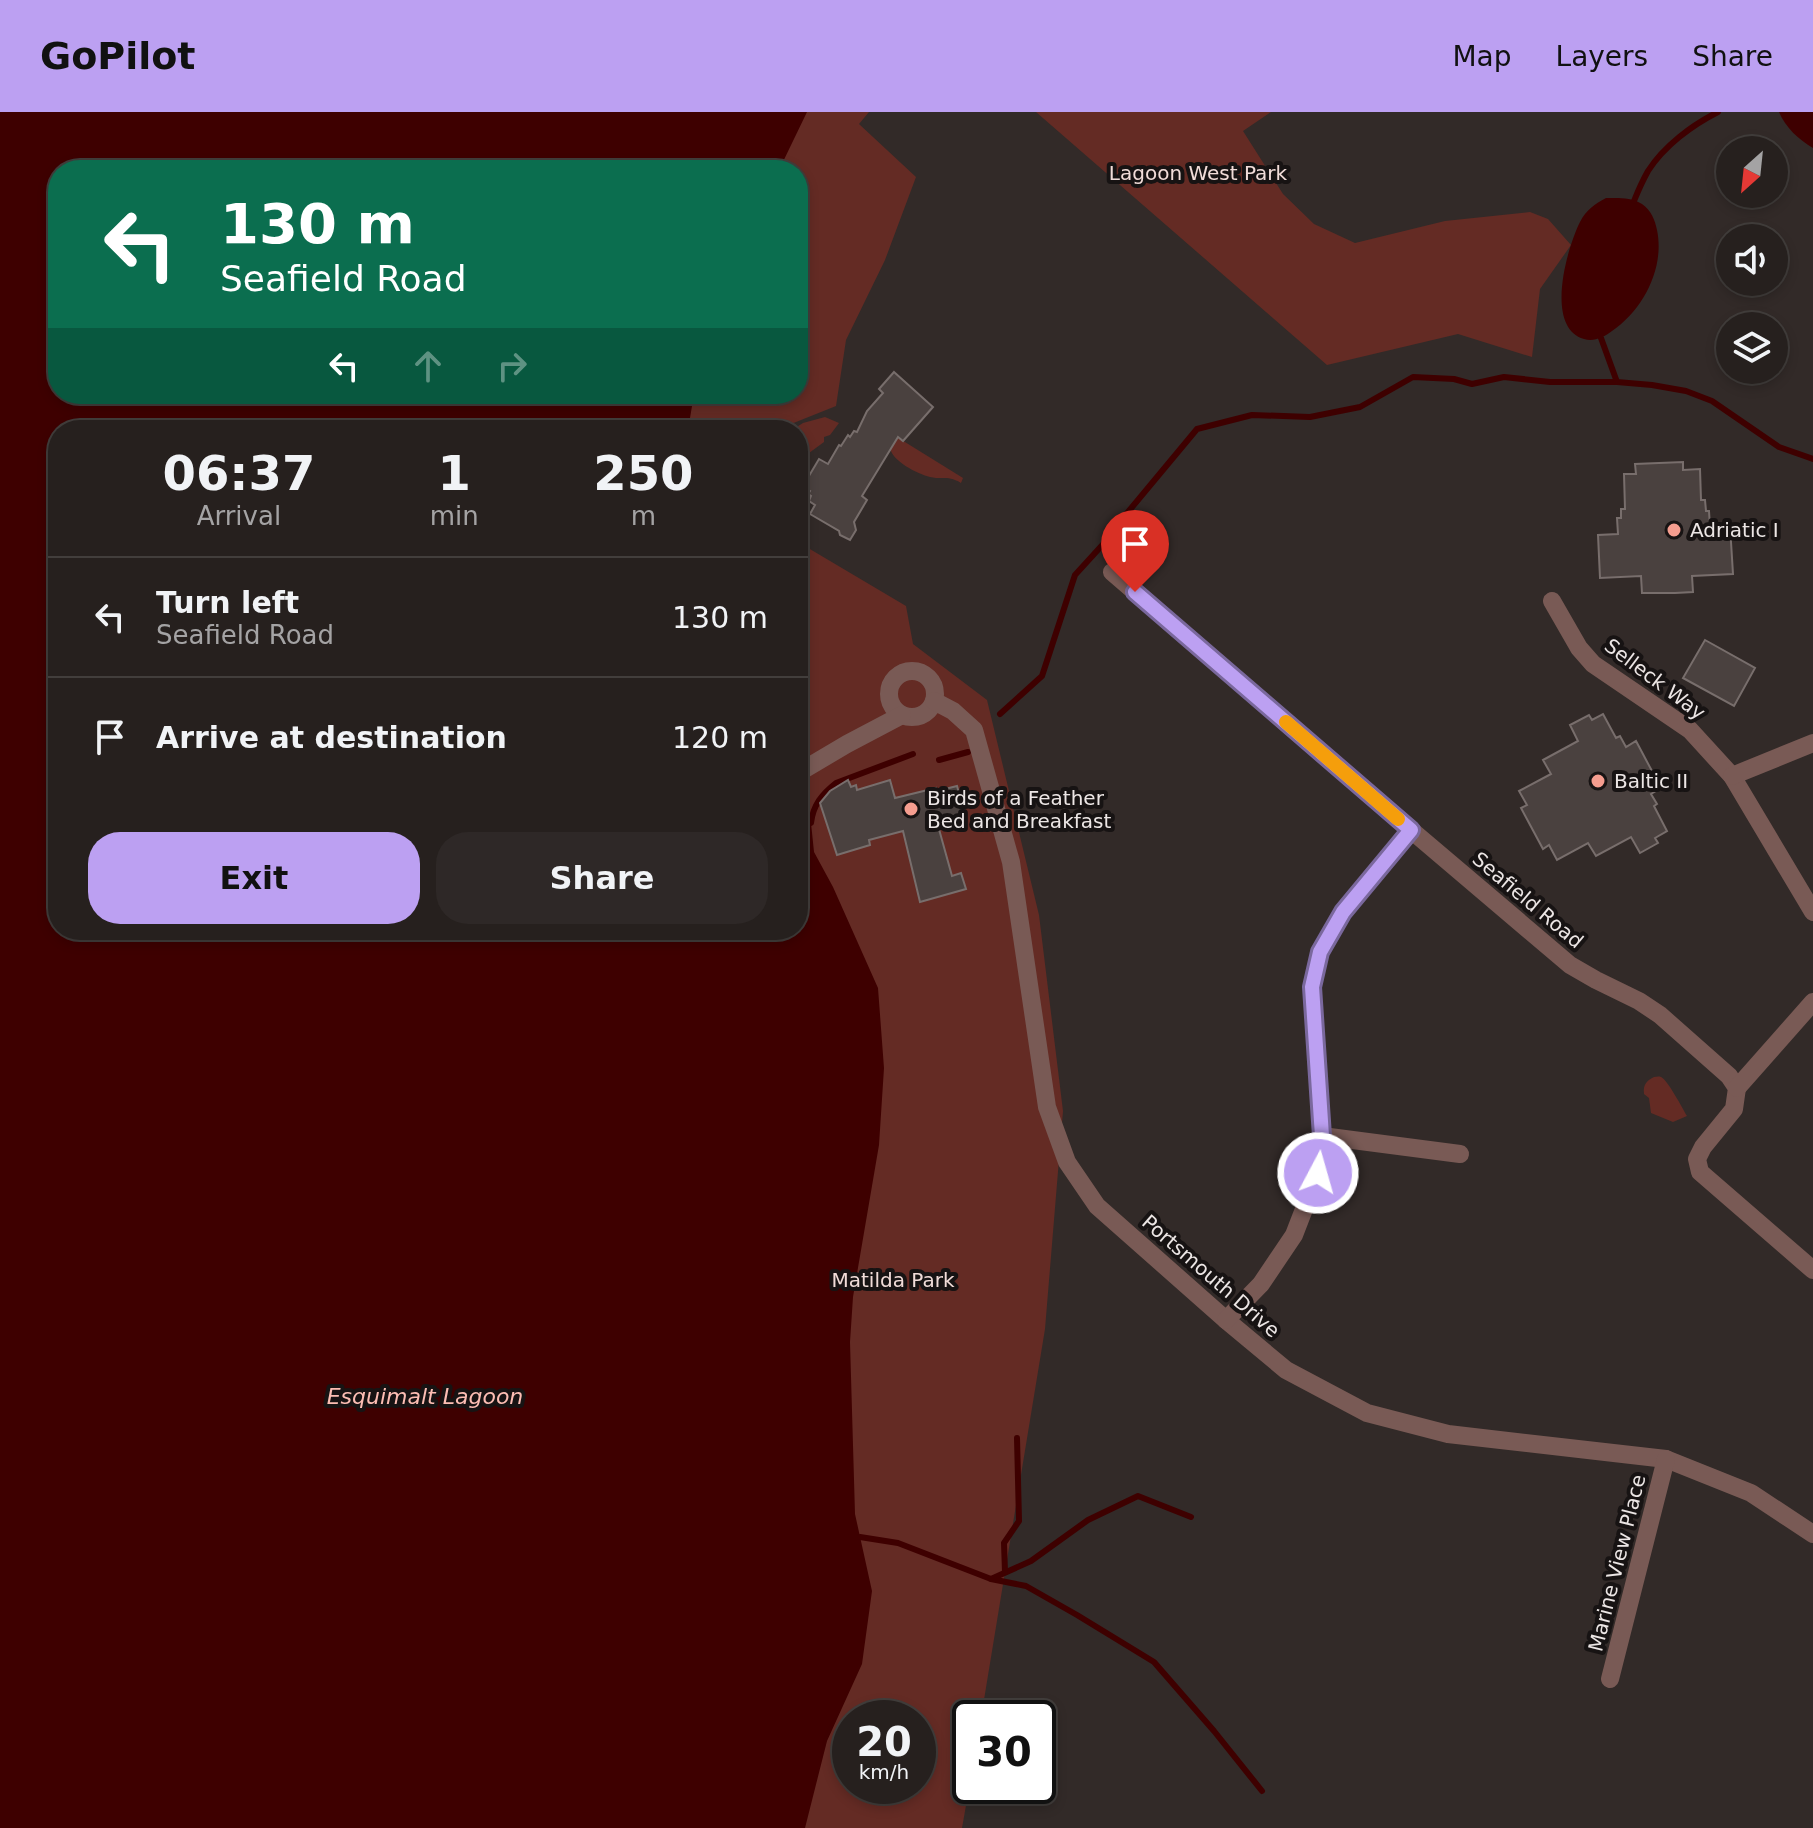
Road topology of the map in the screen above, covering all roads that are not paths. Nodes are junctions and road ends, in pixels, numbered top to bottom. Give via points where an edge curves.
1 (1112, 572) dead end
2 (1552, 601) dead end
3 (934, 701) junction
4 (902, 715) junction
5 (1813, 743) edge
6 (808, 767) edge
7 (1732, 776) junction
8 (1411, 830) junction
9 (1813, 912) edge
10 (1813, 1002) edge
11 (1737, 1088) junction
12 (1322, 1136) junction
13 (1460, 1154) dead end
14 (1813, 1270) edge
15 (1226, 1320) junction
16 (1666, 1459) junction
17 (1813, 1534) edge
18 (1610, 1679) dead end

1 - 8 street, Seafield Road
2 - 7 street, Selleck Way via 1593,664 1690,730
3 - 4 street via 921,716
3 - 4 street via 928,678 906,672 891,684 889,696
3 - 15 street, Portsmouth Drive via 974,730 987,773 1011,862 1047,1107 1067,1162 1097,1206
4 - 6 street
5 - 7 street
7 - 9 street, Selleck Way
8 - 11 street, Seafield Road via 1570,965 1660,1015
8 - 12 street via 1343,912 1320,952 1312,987
10 - 11 street
11 - 14 street via 1734,1109 1697,1159 1700,1172
12 - 13 street
12 - 15 street via 1318,1173 1294,1235 1261,1284
15 - 16 street, Portsmouth Drive via 1286,1370 1367,1413 1448,1434
16 - 17 street, Portsmouth Drive via 1751,1493
16 - 18 street, Marine View Place

